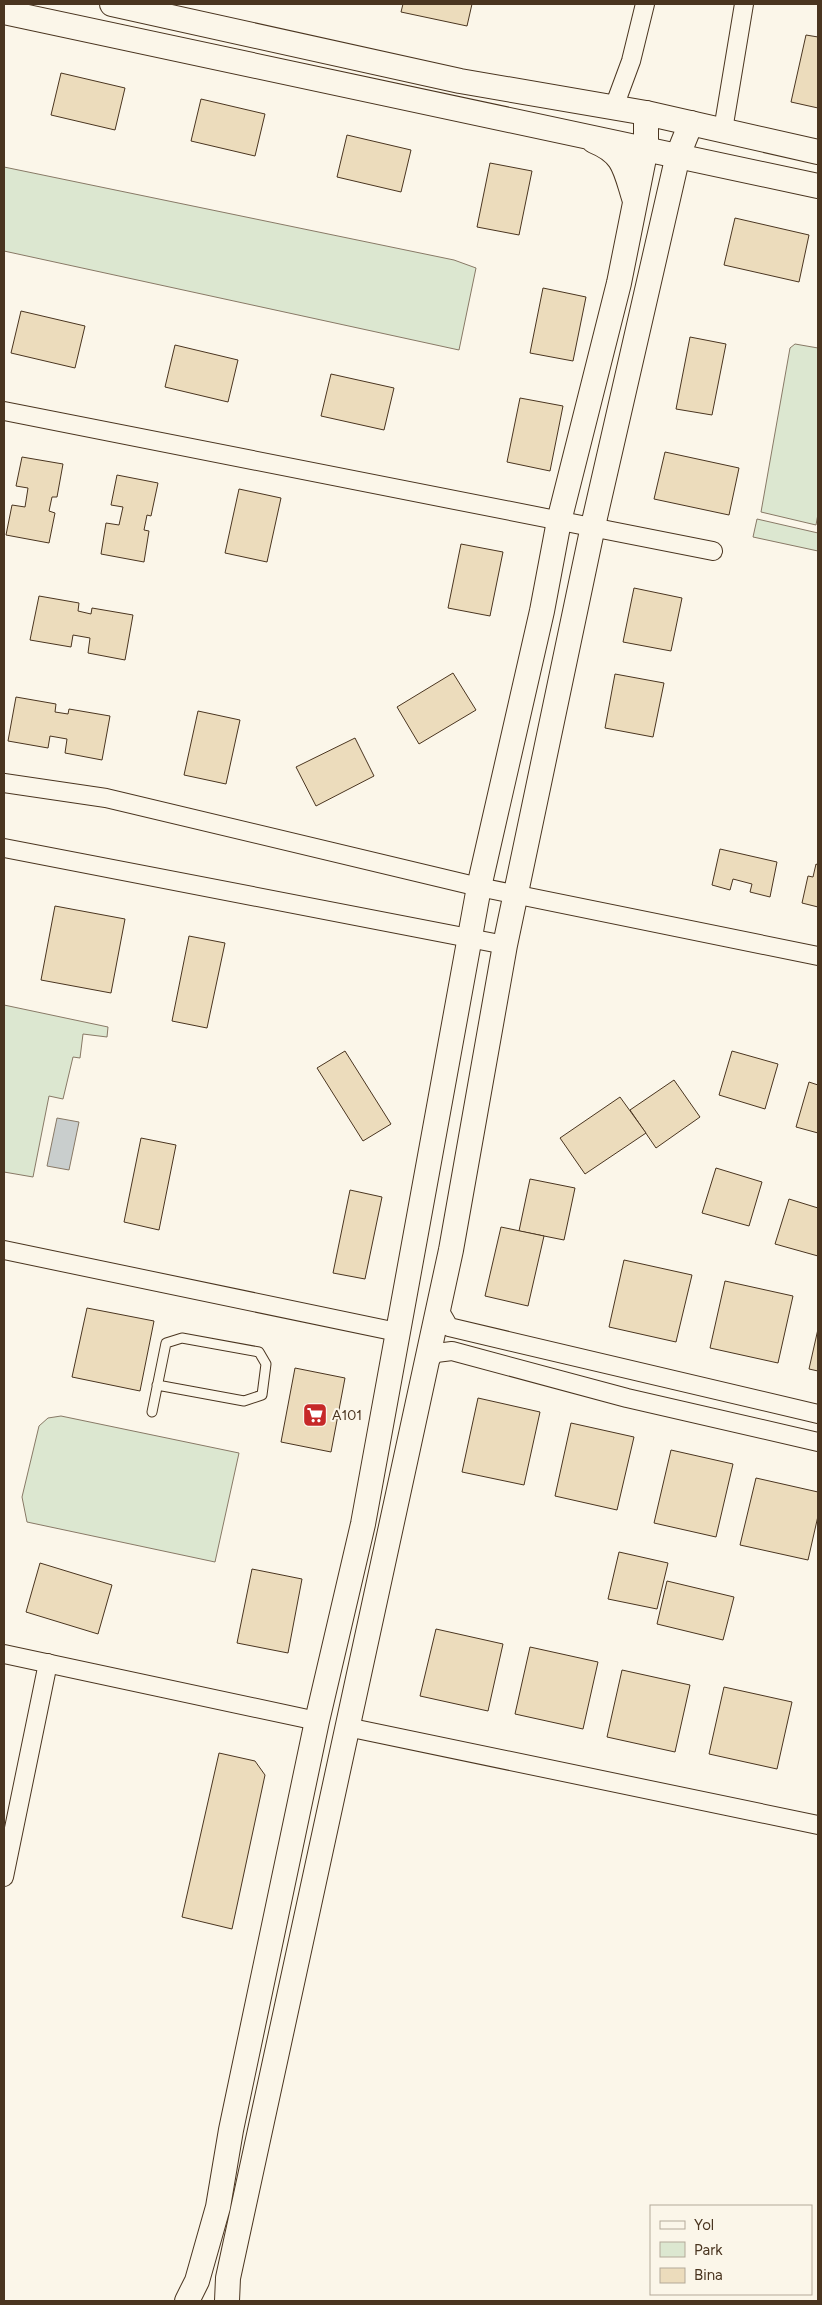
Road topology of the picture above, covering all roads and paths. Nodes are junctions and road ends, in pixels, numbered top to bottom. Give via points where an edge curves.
1 (112, 4) edge
2 (645, 4) edge
3 (744, 4) edge
4 (4, 12) edge
5 (614, 107) junction
6 (646, 113) junction
7 (691, 124) junction
8 (723, 130) junction
9 (574, 133) junction
10 (646, 148) junction
11 (818, 152) edge
12 (678, 155) junction
13 (722, 165) junction
14 (818, 186) edge
15 (635, 201) junction
16 (661, 226) junction
17 (4, 411) edge
18 (559, 521) junction
19 (593, 526) junction
20 (713, 551) dead end
21 (4, 783) edge
22 (4, 848) edge
23 (479, 887) junction
24 (516, 893) junction
25 (470, 937) junction
26 (505, 945) junction
27 (818, 956) edge
28 (4, 1250) edge
29 (438, 1308) junction
30 (397, 1332) junction
31 (426, 1364) junction
32 (158, 1385) junction
33 (152, 1412) dead end
34 (818, 1414) edge
35 (818, 1442) edge
36 (4, 1654) edge
37 (48, 1663) junction
38 (317, 1721) junction
39 (347, 1727) junction
40 (818, 1825) edge
41 (4, 1878) edge
42 (187, 2301) edge
43 (227, 2301) edge

1 - 5 main road via 460,81
2 - 5 street via 631,61
3 - 8 street
4 - 9 main road
5 - 6 main road
6 - 7 main road
6 - 10 main road
7 - 8 main road
7 - 12 main road
8 - 11 main road
9 - 10 main road
9 - 15 main road via 610,147 624,165
10 - 12 main road
10 - 15 main road
12 - 13 main road
12 - 16 main road
13 - 14 main road
13 - 16 main road via 688,179
15 - 18 main road via 619,283
16 - 19 main road
17 - 18 street
18 - 19 street
18 - 23 main road via 537,634
19 - 20 street
19 - 24 main road
21 - 23 street via 106,798
22 - 25 street
23 - 24 street
23 - 25 main road
24 - 26 main road
24 - 27 street
25 - 26 street
25 - 30 main road
26 - 29 main road
28 - 30 street
29 - 31 main road
29 - 34 street via 449,1328
30 - 38 main road via 363,1524
31 - 35 street via 436,1353 452,1351 627,1398
31 - 39 main road
32 - 32 lane via 166,1343 178,1338 259,1352 266,1364 262,1395 244,1402
32 - 33 lane
36 - 37 street
37 - 38 street
37 - 41 street
38 - 42 main road via 231,2130 218,2207 197,2281
39 - 40 street
39 - 43 main road via 228,2278

